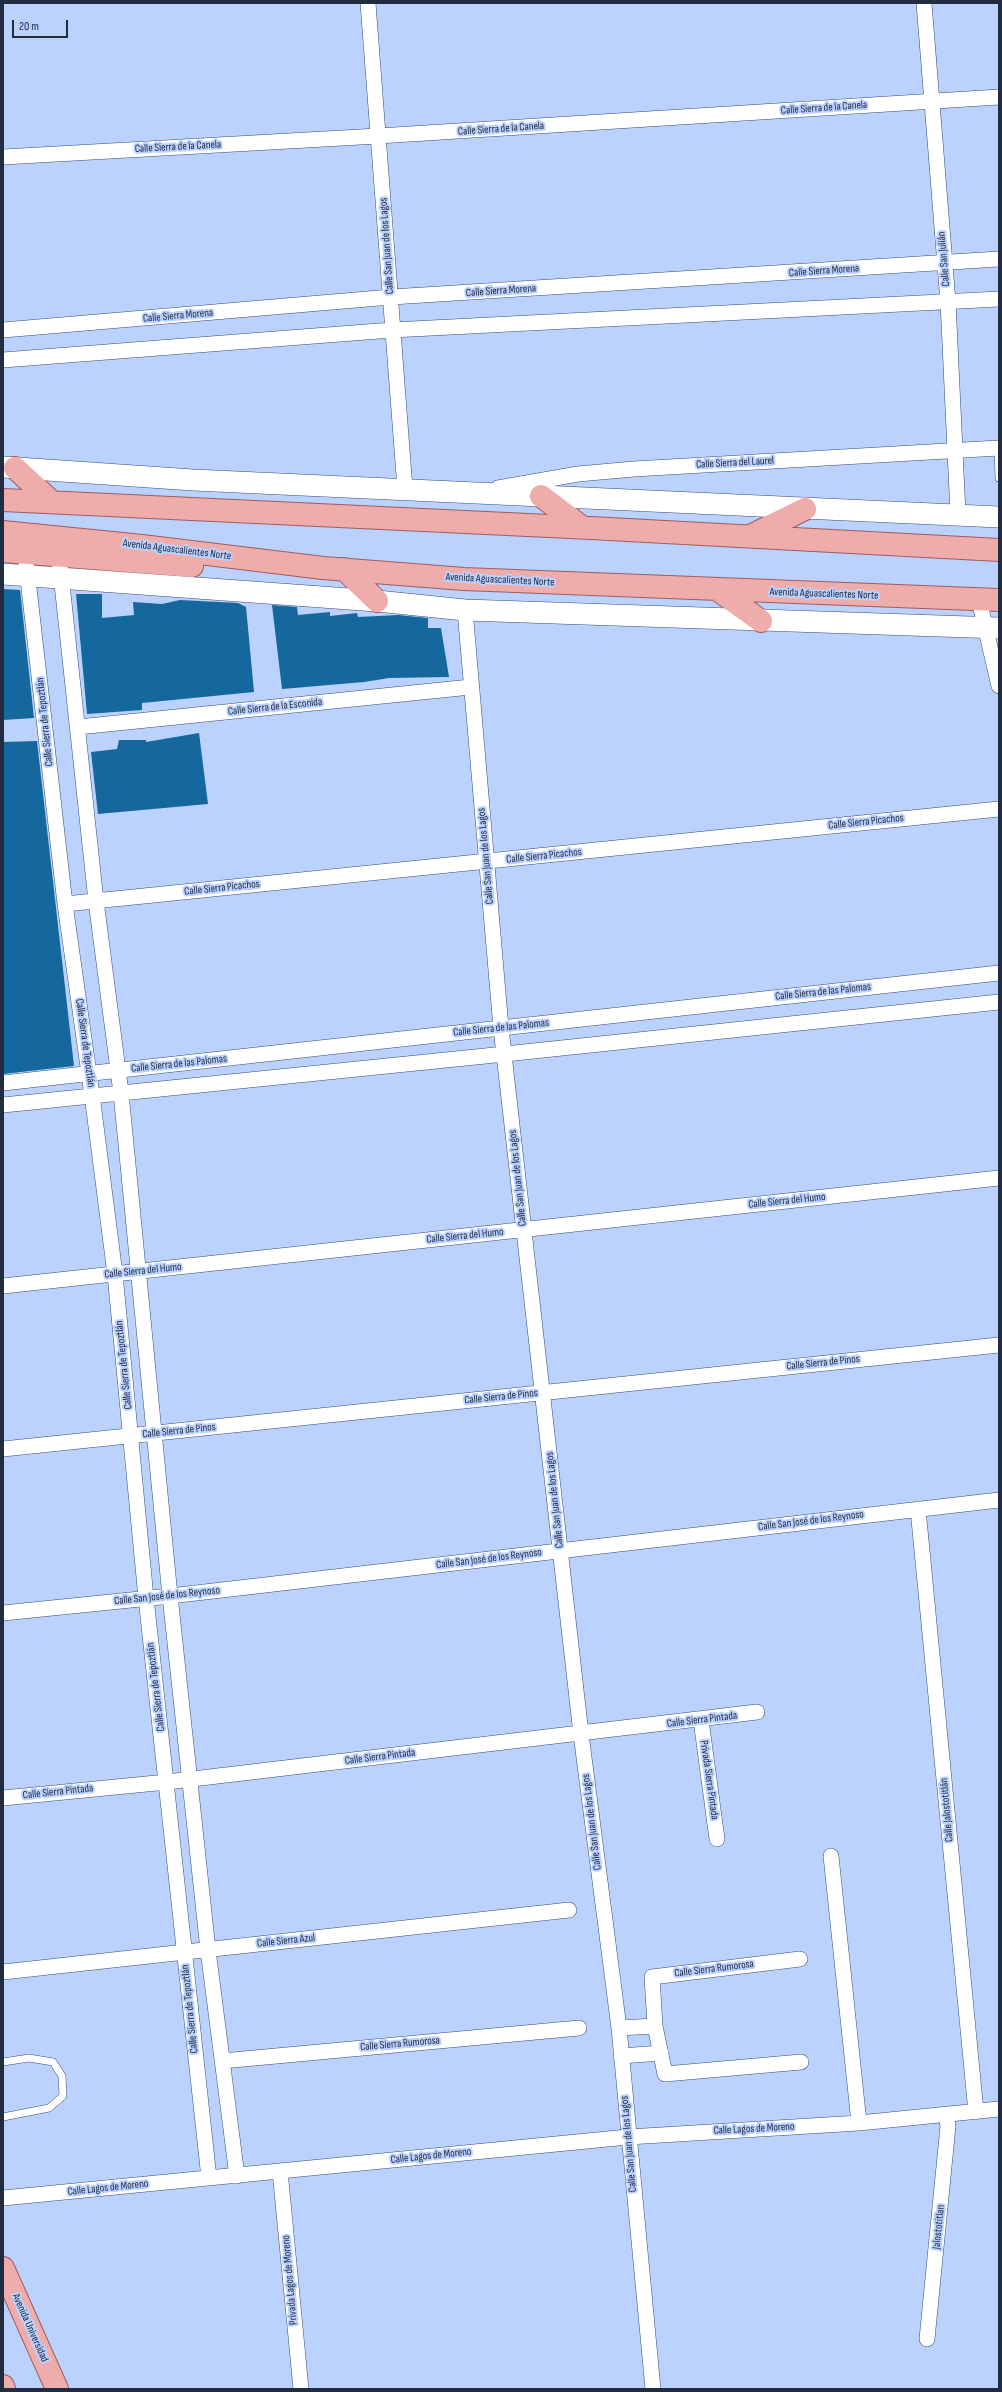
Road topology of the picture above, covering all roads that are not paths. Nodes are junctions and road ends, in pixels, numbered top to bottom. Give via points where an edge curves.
1 (368, 3) edge
2 (924, 3) edge
3 (999, 97) edge
4 (930, 102) junction
5 (378, 136) junction
6 (3, 157) edge
7 (999, 260) edge
8 (944, 263) junction
9 (391, 298) junction
10 (999, 298) edge
11 (948, 302) junction
12 (3, 330) edge
13 (392, 330) junction
14 (3, 360) edge
15 (999, 448) edge
16 (953, 450) junction
17 (9, 467) edge
18 (999, 478) edge
19 (3, 486) edge
20 (405, 489) junction
21 (472, 492) junction
22 (541, 496) junction
23 (3, 500) edge
24 (41, 501) junction
25 (805, 508) junction
26 (958, 514) junction
27 (999, 517) edge
28 (582, 528) junction
29 (3, 532) edge
30 (750, 536) junction
31 (999, 550) edge
32 (3, 551) edge
33 (25, 553) junction
34 (59, 556) junction
35 (323, 568) junction
36 (344, 569) junction
37 (3, 574) edge
38 (29, 576) junction
39 (61, 579) junction
40 (718, 590) junction
41 (989, 600) edge
42 (377, 601) junction
43 (465, 610) junction
44 (761, 621) junction
45 (993, 627) edge
46 (999, 686) edge
47 (471, 687) junction
48 (78, 727) junction
49 (999, 809) edge
50 (486, 861) junction
51 (96, 900) junction
52 (65, 904) junction
53 (999, 973) edge
54 (999, 1002) edge
55 (501, 1028) junction
56 (505, 1054) junction
57 (118, 1071) junction
58 (88, 1073) junction
59 (3, 1083) edge
60 (121, 1093) junction
61 (92, 1095) junction
62 (3, 1105) edge
63 (999, 1178) edge
64 (524, 1230) junction
65 (139, 1271) junction
66 (115, 1274) junction
67 (3, 1286) edge
68 (999, 1345) edge
69 (543, 1393) junction
70 (156, 1433) junction
71 (132, 1436) junction
72 (3, 1449) edge
73 (999, 1500) edge
74 (918, 1509) junction
75 (560, 1551) junction
76 (170, 1596) junction
77 (146, 1598) junction
78 (3, 1613) edge
79 (757, 1712) dead end
80 (700, 1720) junction
81 (581, 1734) junction
82 (191, 1778) junction
83 (167, 1782) junction
84 (3, 1798) edge
85 (717, 1839) dead end
86 (831, 1856) dead end
87 (569, 1910) dead end
88 (208, 1950) junction
89 (184, 1952) junction
90 (800, 1959) dead end
91 (3, 1972) edge
92 (655, 2026) junction
93 (579, 2028) dead end
94 (619, 2028) junction
95 (661, 2053) junction
96 (621, 2056) junction
97 (222, 2061) junction
98 (3, 2062) edge
99 (801, 2062) dead end
100 (999, 2109) edge
101 (976, 2112) junction
102 (946, 2115) junction
103 (3, 2116) edge
104 (859, 2123) junction
105 (628, 2137) junction
106 (280, 2171) junction
107 (237, 2176) junction
108 (209, 2178) junction
109 (3, 2198) edge
110 (3, 2268) edge
111 (927, 2339) dead end
112 (57, 2389) edge
113 (301, 2389) edge
114 (653, 2389) edge

1 - 5 street, Calle San Juan de los Lagos
2 - 4 street, Calle San Julián
3 - 4 street, Calle Sierra de la Canela
4 - 5 street, Calle Sierra de la Canela
4 - 8 street, Calle San Julián
5 - 6 street, Calle Sierra de la Canela
5 - 9 street, Calle San Juan de los Lagos
7 - 8 street, Calle Sierra Morena
8 - 9 street, Calle Sierra Morena
8 - 11 street, Calle San Julián
9 - 12 street, Calle Sierra Morena
9 - 13 street, Calle San Juan de los Lagos
10 - 11 street
11 - 13 street
11 - 16 street, Calle San Julián
13 - 14 street
13 - 20 street, Calle San Juan de los Lagos
15 - 16 street, Calle Sierra del Laurel
15 - 18 lane
16 - 21 street, Calle Sierra del Laurel via 634,469 578,474
16 - 26 street, Calle San Julián
17 - 20 street via 193,480
17 - 24 main road
19 - 24 main road
20 - 21 street
21 - 22 street
22 - 25 street
22 - 28 main road
23 - 24 main road
24 - 28 main road
25 - 26 street
25 - 30 main road
26 - 27 street
28 - 30 main road
29 - 35 main road, Avenida Aguascalientes Norte
30 - 31 main road
32 - 33 main road
33 - 34 main road
33 - 38 street, Calle Sierra de Tepoztlán
34 - 35 main road via 264,571
34 - 39 street
35 - 36 main road, Avenida Aguascalientes Norte
36 - 40 main road, Avenida Aguascalientes Norte via 464,579
36 - 42 main road
37 - 38 street
38 - 39 street
38 - 52 street, Calle Sierra de Tepoztlán
39 - 42 street
39 - 48 street
40 - 41 main road, Avenida Aguascalientes Norte
40 - 44 main road
41 - 45 street
42 - 43 street
43 - 44 street
43 - 47 street, Calle San Juan de los Lagos
44 - 45 street
45 - 46 street
47 - 48 street, Calle Sierra de la Esconida
47 - 50 street, Calle San Juan de los Lagos
48 - 51 street
49 - 50 street, Calle Sierra Picachos
50 - 51 street, Calle Sierra Picachos
50 - 55 street, Calle San Juan de los Lagos
51 - 52 street, Calle Sierra Picachos
51 - 57 street
52 - 58 street, Calle Sierra de Tepoztlán
53 - 55 street, Calle Sierra de las Palomas
54 - 56 street, Calle Sierra de las Palomas
55 - 56 street, Calle San Juan de los Lagos
55 - 57 street, Calle Sierra de las Palomas
56 - 60 street, Calle Sierra de las Palomas
56 - 64 street, Calle San Juan de los Lagos
57 - 58 street, Calle Sierra de las Palomas
57 - 60 street
58 - 59 street, Calle Sierra de las Palomas
58 - 61 street, Calle Sierra de Tepoztlán
60 - 61 street, Calle Sierra de las Palomas
60 - 65 street
61 - 62 street, Calle Sierra de las Palomas
61 - 66 street, Calle Sierra de Tepoztlán
63 - 64 street, Calle Sierra del Humo
64 - 65 street, Calle Sierra del Humo
64 - 69 street, Calle San Juan de los Lagos
65 - 66 street, Calle Sierra del Humo
65 - 70 street
66 - 67 street, Calle Sierra del Humo
66 - 71 street, Calle Sierra de Tepoztlán
68 - 69 street, Calle Sierra de Pinos
69 - 70 street, Calle Sierra de Pinos
69 - 75 street, Calle San Juan de los Lagos
70 - 71 street, Calle Sierra de Pinos
70 - 76 street
71 - 72 street, Calle Sierra de Pinos
71 - 77 street, Calle Sierra de Tepoztlán
73 - 74 street, Calle San José de los Reynoso
74 - 75 street, Calle San José de los Reynoso
74 - 101 street, Calle Jalostotitlán
75 - 76 street, Calle San José de los Reynoso
75 - 81 street, Calle San Juan de los Lagos
76 - 77 street, Calle San José de los Reynoso
76 - 82 street
77 - 78 street, Calle San José de los Reynoso
77 - 83 street, Calle Sierra de Tepoztlán
79 - 80 street, Calle Sierra Pintada
80 - 81 street, Calle Sierra Pintada
80 - 85 street, Privada Sierra Pintada
81 - 82 street, Calle Sierra Pintada
81 - 94 street, Calle San Juan de los Lagos
82 - 83 street, Calle Sierra Pintada
82 - 88 street
83 - 84 street, Calle Sierra Pintada
83 - 89 street, Calle Sierra de Tepoztlán
86 - 104 street
87 - 88 street, Calle Sierra Azul
88 - 89 street, Calle Sierra Azul
88 - 97 street
89 - 91 street, Calle Sierra Azul
89 - 108 street, Calle Sierra de Tepoztlán
90 - 92 street, Calle Sierra Rumorosa via 652,1977
92 - 94 street
92 - 95 street, Calle Sierra Rumorosa
93 - 97 street, Calle Sierra Rumorosa
94 - 96 street, Calle San Juan de los Lagos
95 - 96 street
95 - 99 street, Calle Sierra Rumorosa via 665,2074
96 - 105 street, Calle San Juan de los Lagos
97 - 107 street
98 - 103 lane via 29,2058 53,2062 62,2076 63,2096 49,2108
100 - 101 street, Calle Lagos de Moreno
101 - 102 street, Calle Lagos de Moreno
102 - 104 street, Calle Lagos de Moreno
102 - 111 street, Jalostotitlan via 948,2134
104 - 105 street, Calle Lagos de Moreno
105 - 106 street, Calle Lagos de Moreno
105 - 114 street, Calle San Juan de los Lagos
106 - 107 street, Calle Lagos de Moreno
106 - 113 street, Privada Lagos de Moreno
107 - 108 street, Calle Lagos de Moreno
108 - 109 street, Calle Lagos de Moreno
110 - 112 main road, Avenida Universidad

